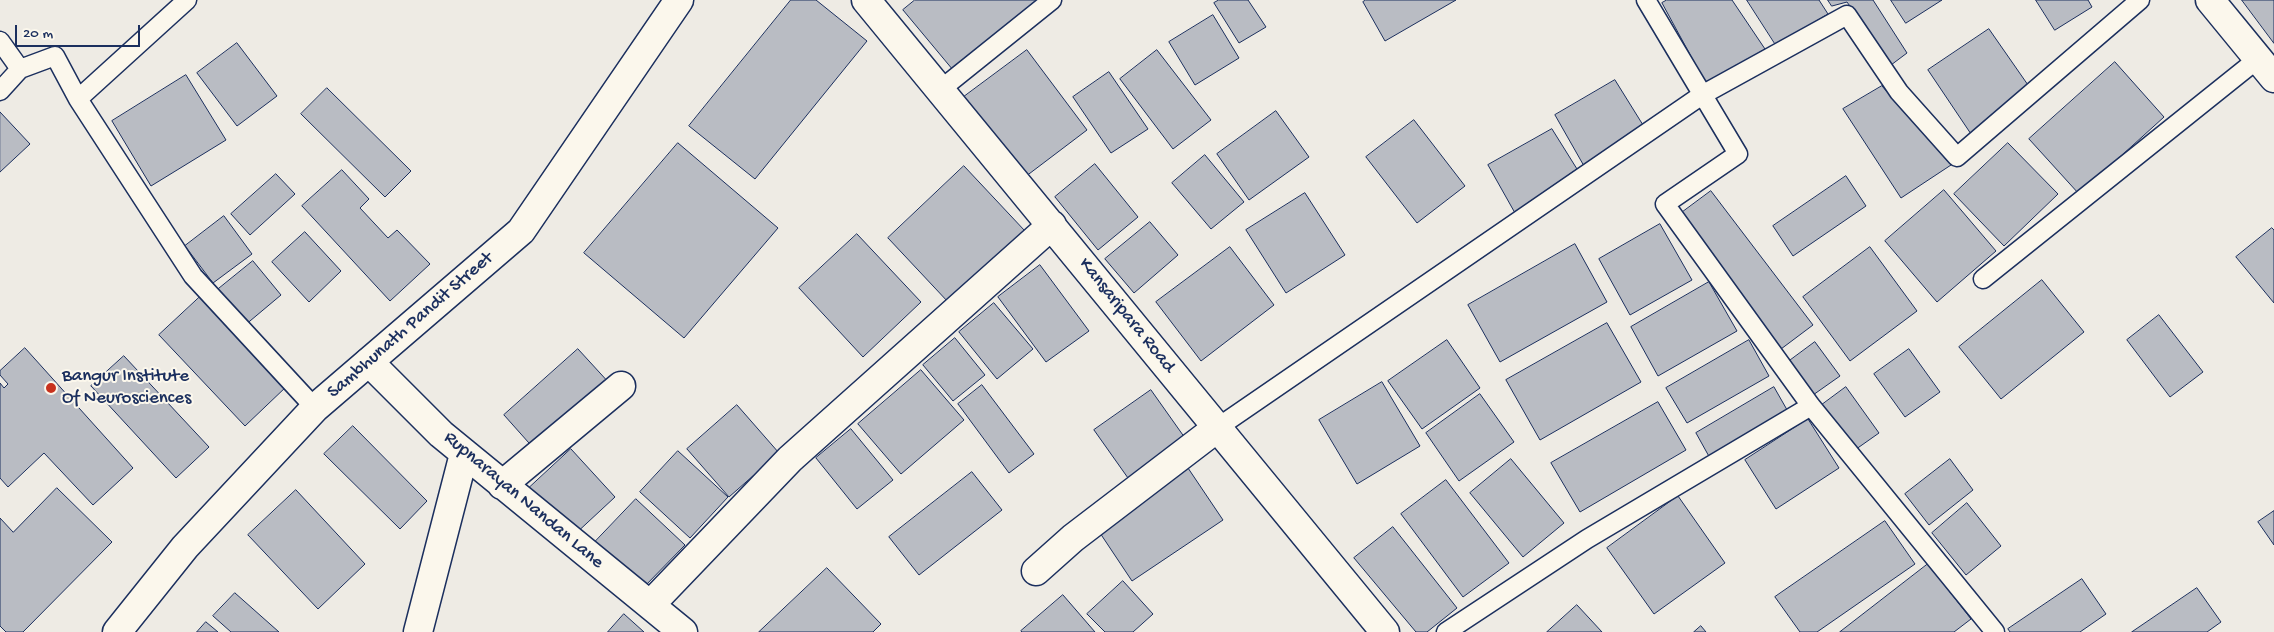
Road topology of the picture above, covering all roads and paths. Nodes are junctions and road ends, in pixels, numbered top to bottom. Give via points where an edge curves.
1 (187, 0) edge
2 (679, 0) edge
3 (866, 0) edge
4 (1052, 0) edge
5 (1646, 0) edge
6 (2140, 0) edge
7 (2210, 0) edge
8 (0, 41) edge
9 (2266, 68) edge
10 (20, 69) junction
11 (940, 90) junction
12 (0, 91) edge
13 (1702, 95) junction
14 (78, 99) junction
15 (1052, 225) junction
16 (1983, 279) dead end
17 (369, 362) junction
18 (621, 386) dead end
19 (1811, 406) junction
20 (315, 408) junction
21 (1217, 428) junction
22 (464, 454) junction
23 (502, 485) junction
24 (1036, 571) dead end
25 (650, 606) junction
26 (117, 632) edge
27 (418, 632) edge
28 (683, 632) edge
29 (1385, 632) edge
30 (1446, 632) edge
31 (1996, 632) edge

1 - 14 lane
2 - 17 street, Sambhunath Pandit Street via 521,231
3 - 11 street, Kansaripara Road
4 - 11 lane
5 - 13 lane
6 - 13 lane via 1958,157 1899,92 1847,15
7 - 9 street
8 - 10 lane
9 - 16 lane
10 - 12 lane
10 - 14 lane via 55,56
11 - 15 street, Kansaripara Road
13 - 19 lane via 1738,154 1665,204
13 - 21 lane
14 - 20 lane via 193,276
15 - 21 street, Kansaripara Road
15 - 25 street via 790,460
17 - 20 street, Sambhunath Pandit Street
17 - 22 street, Rupnarayan Nandan Lane
18 - 23 street
19 - 30 lane via 1587,539
19 - 31 lane
20 - 26 street, Sambhunath Pandit Street via 184,547
21 - 24 street via 1073,538
21 - 29 street, Kansaripara Road
22 - 23 street, Rupnarayan Nandan Lane
22 - 27 street
23 - 25 street, Rupnarayan Nandan Lane
25 - 28 street, Rupnarayan Nandan Lane

